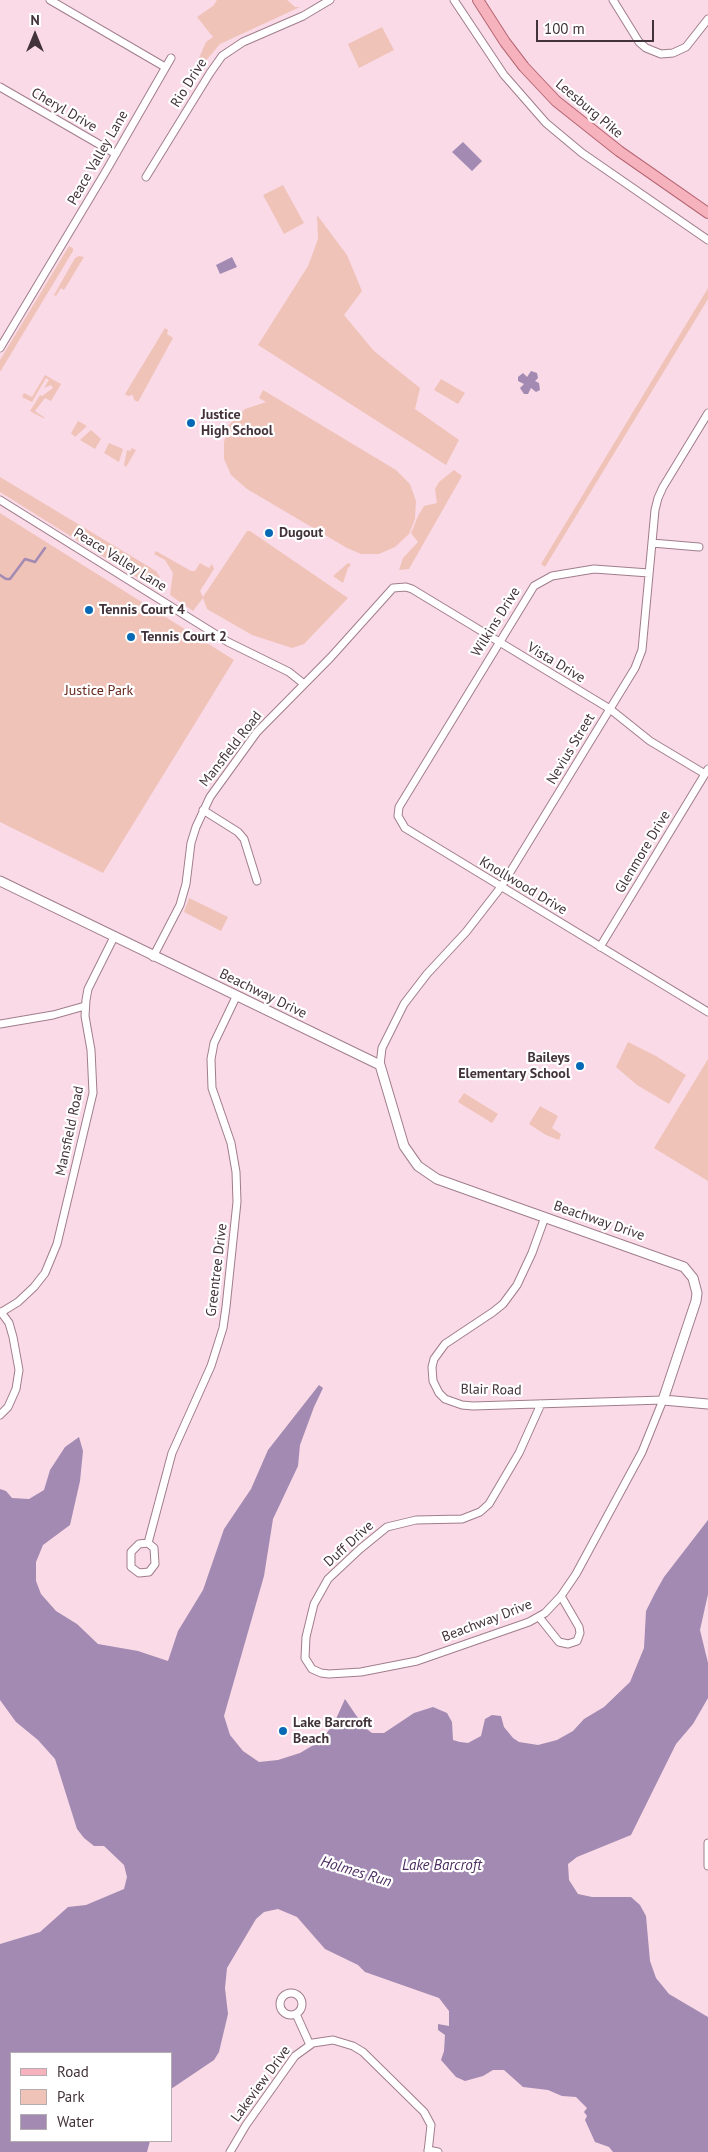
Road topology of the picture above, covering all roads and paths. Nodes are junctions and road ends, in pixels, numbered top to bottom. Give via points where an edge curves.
1 (50, 0) edge
2 (330, 0) edge
3 (454, 0) edge
4 (478, 0) edge
5 (612, 0) edge
6 (708, 19) edge
7 (171, 58) dead end
8 (165, 67) junction
9 (0, 87) edge
10 (116, 154) junction
11 (146, 177) dead end
12 (708, 213) edge
13 (708, 240) edge
14 (0, 348) edge
15 (708, 413) edge
16 (0, 500) edge
17 (652, 543) junction
18 (700, 547) dead end
19 (648, 573) junction
20 (389, 591) joint
21 (498, 642) junction
22 (304, 684) junction
23 (610, 710) junction
24 (435, 748) joint
25 (707, 772) edge
26 (203, 810) junction
27 (0, 881) edge
28 (257, 881) dead end
29 (501, 886) junction
30 (114, 937) junction
31 (600, 947) junction
32 (153, 956) junction
33 (236, 997) junction
34 (85, 1006) junction
35 (708, 1012) edge
36 (0, 1024) edge
37 (380, 1065) junction
38 (545, 1217) junction
39 (1, 1312) edge
40 (663, 1400) junction
41 (541, 1404) junction
42 (708, 1404) edge
43 (0, 1415) edge
44 (148, 1543) junction
45 (561, 1596) junction
46 (539, 1617) junction
47 (317, 1672) joint
48 (708, 1843) edge
49 (708, 1866) edge
50 (296, 2014) dead end
51 (310, 2045) junction
52 (428, 2151) edge
53 (230, 2152) edge
54 (438, 2152) edge

1 - 8 street
2 - 11 street, Rio Drive via 303,16 243,42 222,56
3 - 13 street via 504,75 552,128 582,153
4 - 12 main road, Leesburg Pike via 505,42 556,101 619,152
5 - 6 street via 639,42 661,54 673,53 686,46
7 - 8 street, Peace Valley Lane
8 - 10 street, Peace Valley Lane
9 - 10 street, Cheryl Drive
10 - 14 street, Peace Valley Lane
15 - 17 street, Nevius Street via 663,487 655,510
16 - 22 street, Peace Valley Lane via 228,642 289,672
17 - 18 street
17 - 19 street, Nevius Street
19 - 21 street, Wilkins Drive via 594,569 544,579 530,590
19 - 23 street, Nevius Street via 642,650
20 - 21 street, Vista Drive via 398,586 412,590
20 - 22 street, Mansfield Road
21 - 23 street, Vista Drive
21 - 24 street, Wilkins Drive
22 - 26 street, Mansfield Road via 257,732
23 - 25 street, Vista Drive via 650,741
23 - 29 street, Nevius Street
24 - 29 street, Knollwood Drive via 399,807 399,821 405,828
25 - 31 street, Glenmore Drive
26 - 28 street via 244,839
26 - 32 street, Mansfield Road via 191,843 184,892
27 - 30 street, Beachway Drive
29 - 31 street, Knollwood Drive
29 - 37 street, Nevius Street via 466,932 409,996 382,1048
30 - 32 street, Beachway Drive
30 - 34 street, Mansfield Road via 88,989
31 - 35 street, Knollwood Drive
32 - 33 street, Beachway Drive
33 - 37 street, Beachway Drive
33 - 44 street, Greentree Drive via 214,1043 211,1060 212,1088 231,1143 236,1172 237,1202 223,1328 172,1453
34 - 36 street
34 - 39 street, Mansfield Road via 93,1094 57,1244 45,1273 34,1287
37 - 38 street, Beachway Drive via 398,1134 418,1166 437,1179
38 - 40 street, Beachway Drive via 677,1263 693,1278 696,1301
38 - 41 street, Blair Road via 523,1274 509,1296 493,1312 445,1344 434,1359 432,1376 445,1399 462,1405
39 - 43 street, Mansfield Road via 9,1323 19,1370 16,1389 8,1407
40 - 41 street, Blair Road
40 - 42 street, Blair Road
40 - 45 street, Beachway Drive via 642,1452
41 - 47 street, Duff Drive via 519,1453 489,1504 480,1512 451,1521 416,1520 388,1527 328,1579 314,1604 305,1642 305,1658
44 - 44 street via 138,1544 131,1552 132,1567 139,1573 149,1572 155,1564 154,1548
45 - 46 street, Beachway Drive
45 - 46 street via 579,1626 576,1641 568,1644 559,1642
46 - 47 street, Beachway Drive via 409,1663 360,1672
48 - 49 street
50 - 51 street
51 - 52 street, Lakeview Drive via 324,2040 342,2041 363,2052 428,2118 431,2135
51 - 53 street, Lakeview Drive via 291,2060
52 - 54 street, Lakeview Drive

